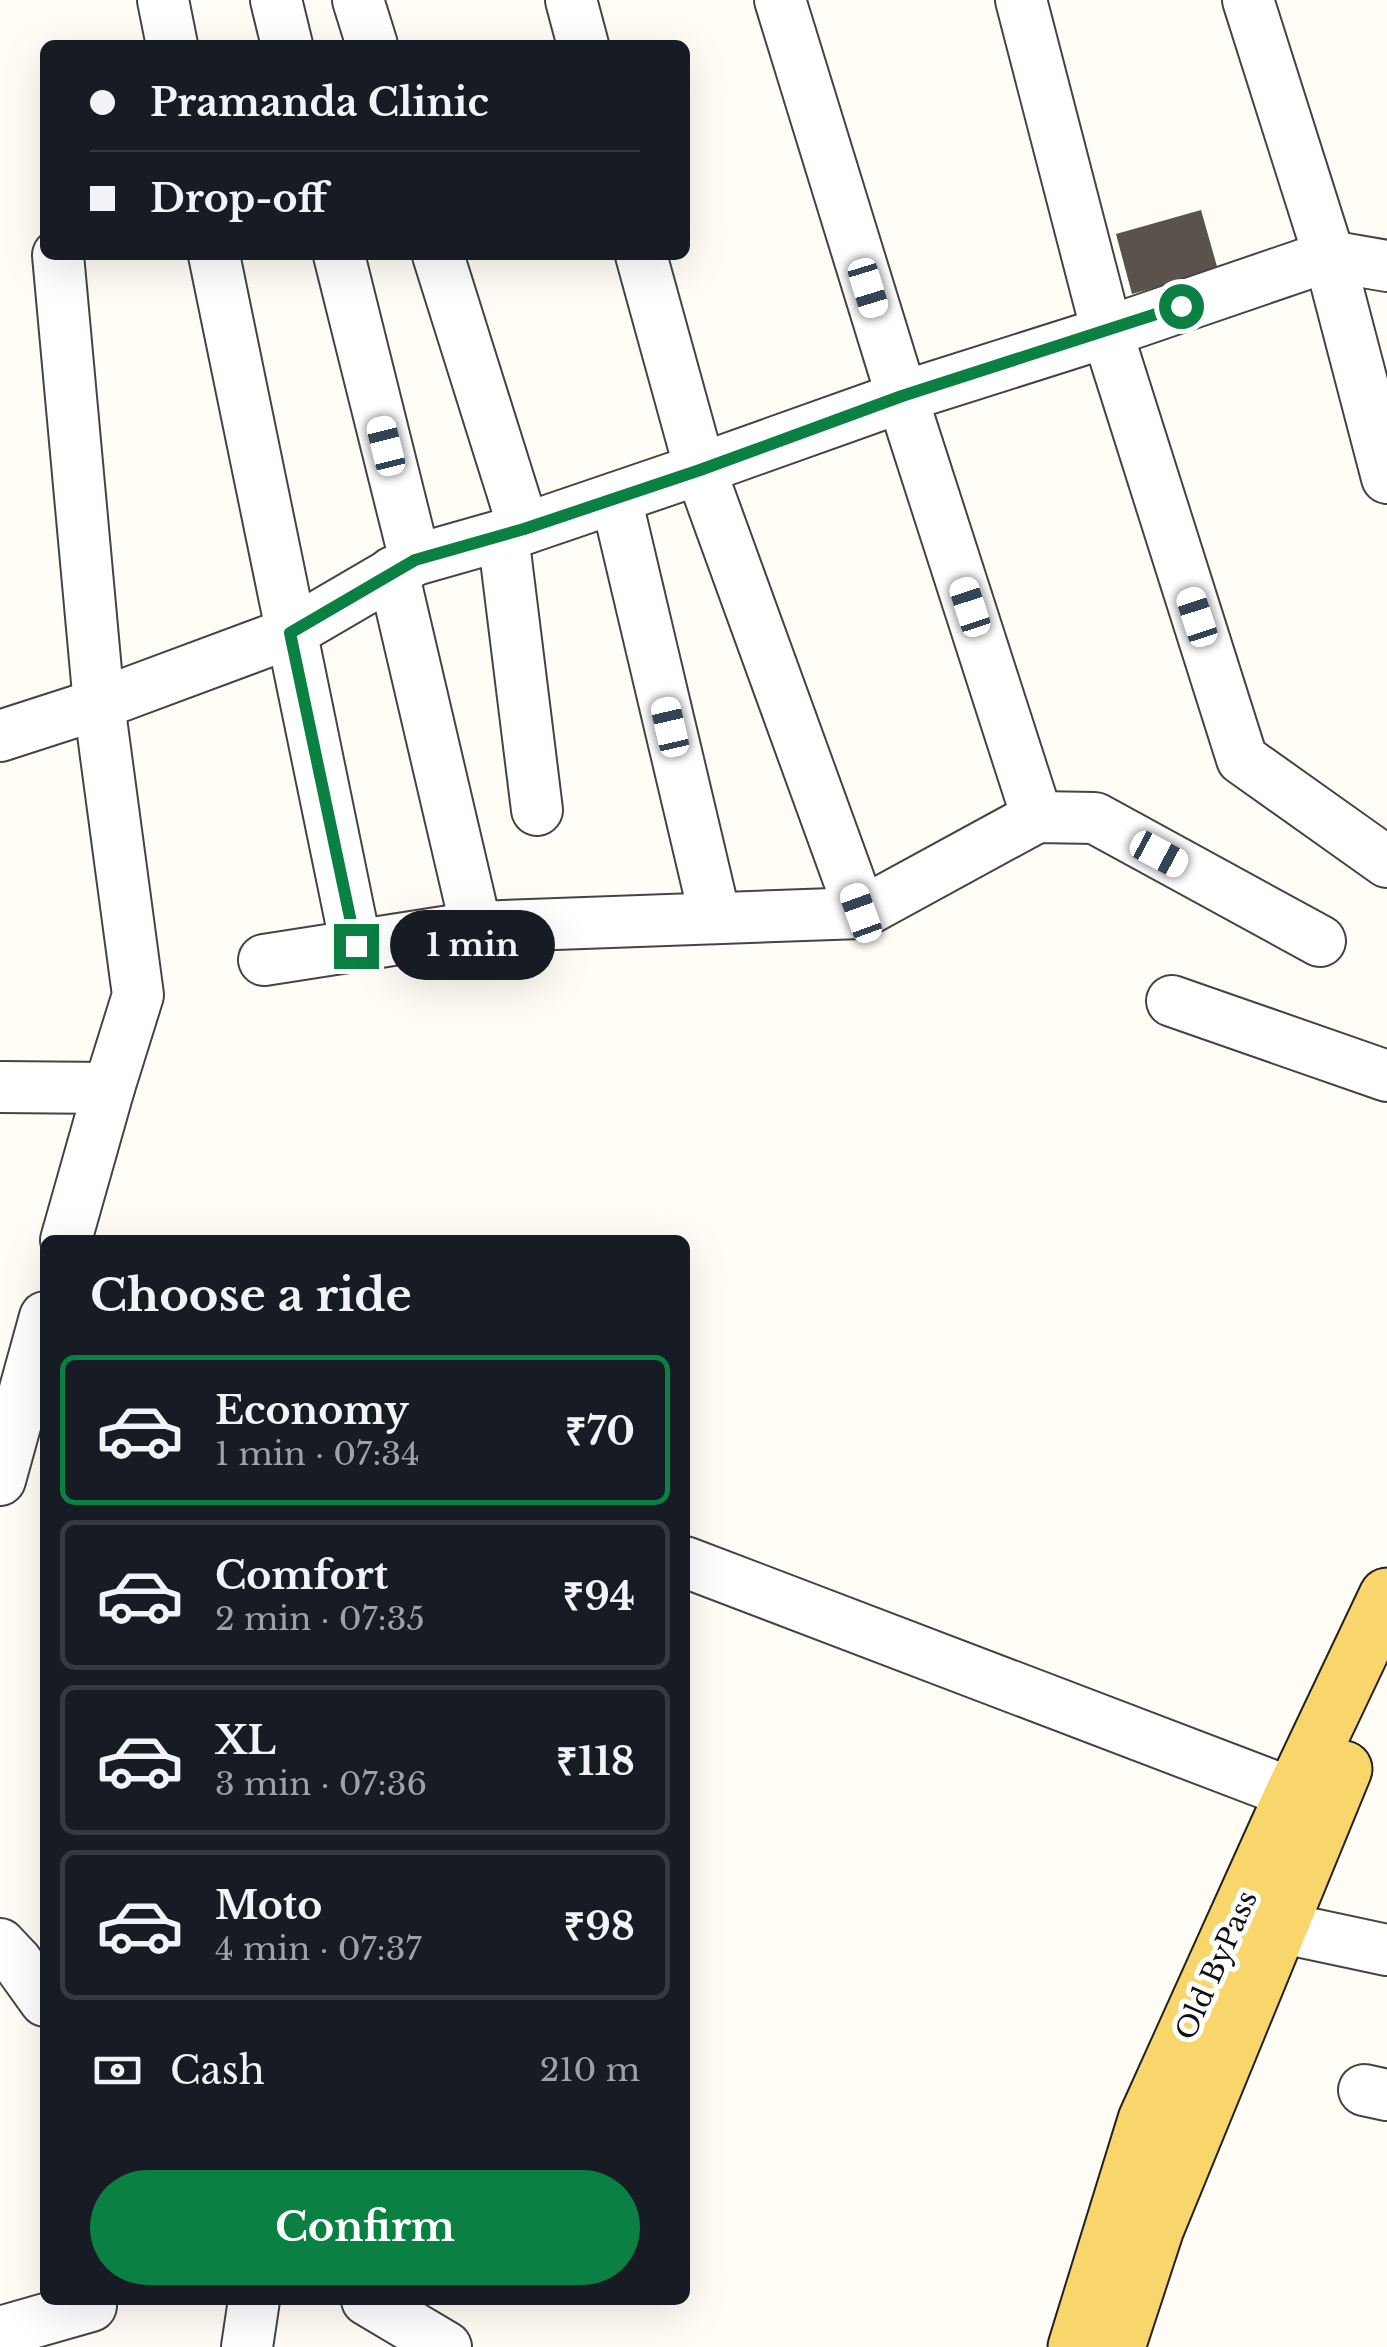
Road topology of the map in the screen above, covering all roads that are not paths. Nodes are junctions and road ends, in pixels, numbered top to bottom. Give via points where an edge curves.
1 (163, 0) edge
2 (276, 0) edge
3 (358, 0) edge
4 (570, 0) edge
5 (780, 0) edge
6 (1021, 0) edge
7 (1248, 0) edge
8 (171, 40) edge
9 (286, 40) edge
10 (370, 40) edge
11 (582, 40) edge
12 (1329, 256) junction
13 (58, 260) edge
14 (215, 260) edge
15 (340, 260) edge
16 (439, 260) edge
17 (642, 260) edge
18 (1387, 266) edge
19 (1107, 332) junction
20 (902, 396) junction
21 (700, 470) junction
22 (1387, 478) edge
23 (616, 498) junction
24 (513, 532) junction
25 (404, 566) junction
26 (290, 633) junction
27 (100, 704) junction
28 (0, 736) edge
29 (538, 810) dead end
30 (1037, 817) junction
31 (1386, 858) edge
32 (861, 913) junction
33 (715, 917) junction
34 (476, 927) junction
35 (1320, 941) dead end
36 (356, 946) junction
37 (264, 960) dead end
38 (1172, 1001) dead end
39 (1387, 1076) edge
40 (0, 1087) edge
41 (108, 1088) junction
42 (67, 1235) edge
43 (40, 1335) edge
44 (0, 1480) edge
45 (690, 1564) edge
46 (1387, 1596) edge
47 (1387, 1670) edge
48 (1311, 1800) junction
49 (1280, 1927) junction
50 (0, 1944) edge
51 (1387, 1950) edge
52 (40, 1994) edge
53 (253, 2305) edge
54 (375, 2305) edge
55 (90, 2306) dead end
56 (0, 2332) edge
57 (246, 2347) edge
58 (446, 2347) edge
59 (1076, 2347) edge
60 (1117, 2347) edge

1 - 8 street
2 - 9 street
3 - 10 street
4 - 11 street
5 - 20 street
6 - 19 street
7 - 12 street
12 - 18 street
12 - 19 street
12 - 22 street
13 - 27 street
14 - 26 street
15 - 25 street
16 - 24 street
17 - 21 street
19 - 20 street
19 - 31 street via 1242,760
20 - 21 street
20 - 30 street
21 - 23 street
21 - 32 street
23 - 24 street
23 - 33 street
24 - 25 street
24 - 29 street
25 - 26 street
25 - 34 street
26 - 27 street
26 - 36 street
27 - 28 street
27 - 41 street via 138,995
30 - 32 street
30 - 35 street via 1095,818
32 - 33 street
33 - 34 street
34 - 36 street
36 - 37 street
38 - 39 street
40 - 41 street
41 - 42 street
43 - 44 street
45 - 48 street
46 - 48 main road, Old ByPass
47 - 48 main road, Old ByPass
48 - 49 main road, Old ByPass
48 - 59 main road, Old ByPass via 1146,2120
49 - 51 street
49 - 60 main road, Old ByPass via 1156,2228
50 - 52 street
53 - 57 street
54 - 58 street
55 - 56 street

